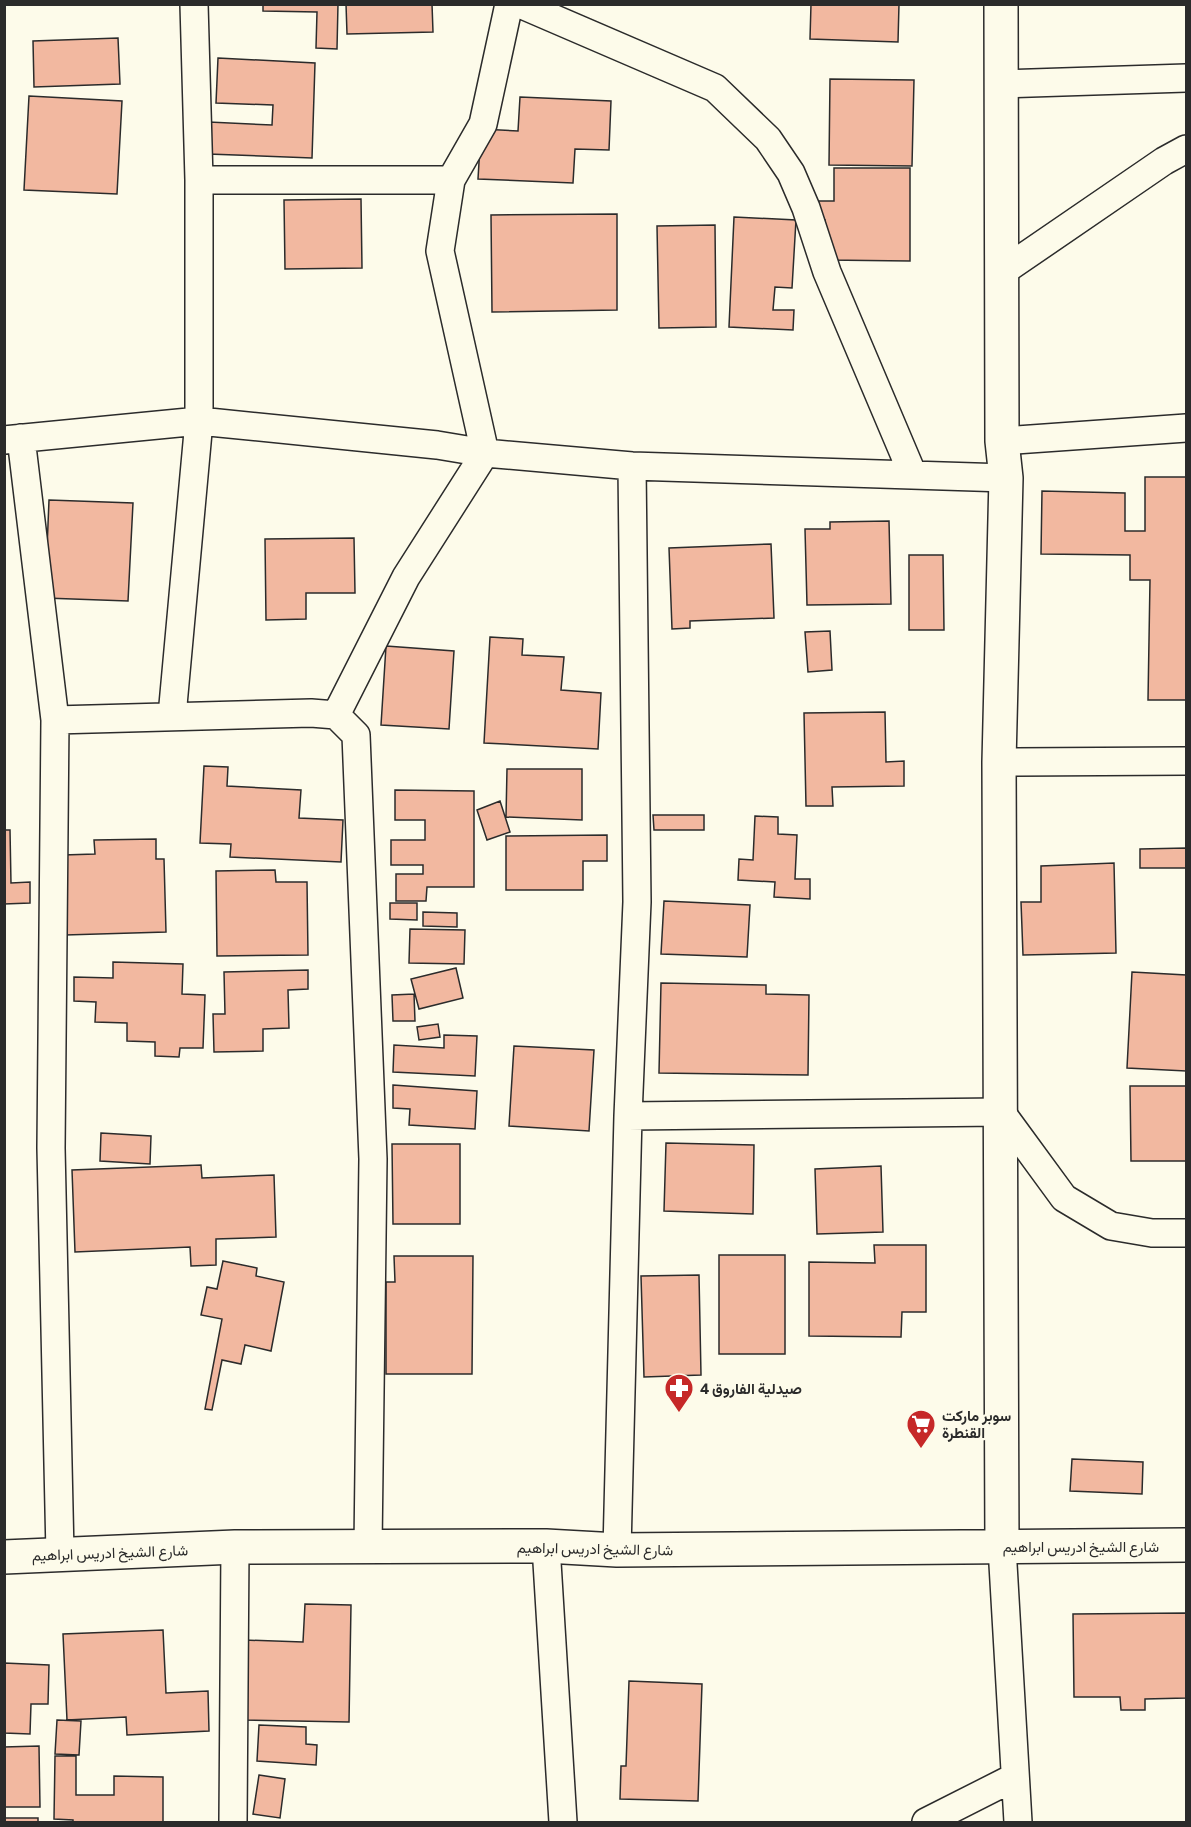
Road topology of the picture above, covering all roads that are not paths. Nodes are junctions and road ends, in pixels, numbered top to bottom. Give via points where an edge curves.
1 (194, 4) edge
2 (509, 4) edge
3 (520, 4) edge
4 (1001, 4) edge
5 (1186, 78) edge
6 (1002, 84) junction
7 (1186, 148) edge
8 (199, 180) junction
9 (451, 180) junction
10 (1002, 272) junction
11 (199, 420) junction
12 (1186, 428) edge
13 (13, 439) edge
14 (1002, 441) junction
15 (485, 453) junction
16 (632, 466) junction
17 (913, 475) junction
18 (1006, 478) junction
19 (336, 715) junction
20 (172, 716) junction
21 (55, 720) junction
22 (1186, 761) edge
23 (999, 762) junction
24 (1001, 1112) junction
25 (628, 1116) junction
26 (1186, 1233) edge
27 (1186, 1545) edge
28 (546, 1546) junction
29 (235, 1547) junction
30 (368, 1547) junction
31 (1002, 1547) junction
32 (617, 1550) junction
33 (60, 1554) junction
34 (4, 1557) edge
35 (1015, 1777) junction
36 (233, 1822) edge
37 (563, 1822) edge
38 (926, 1822) edge
39 (1018, 1822) edge

1 - 8 street
2 - 9 street via 483,124
3 - 17 street via 715,88 768,139 791,173 827,272
4 - 6 street
5 - 6 street
6 - 10 street
7 - 10 street
8 - 9 street
8 - 11 street
9 - 15 street via 440,251
10 - 14 street
11 - 13 street
11 - 15 street
11 - 20 street
12 - 14 street
13 - 21 street
14 - 18 street
15 - 16 street
15 - 19 street via 406,577
16 - 17 street
16 - 25 street via 637,902
17 - 18 street
18 - 23 street
19 - 20 street
19 - 30 street via 357,735 373,1159
20 - 21 street
21 - 33 street via 51,1148
22 - 23 street
23 - 24 street
24 - 25 street
24 - 26 street via 1064,1198 1111,1226 1152,1233
24 - 31 street
25 - 32 street
27 - 31 street, شارع الشيخ ادريس ابراهيم
28 - 30 street, شارع الشيخ ادريس ابراهيم
28 - 32 street, شارع الشيخ ادريس ابراهيم
28 - 37 street
29 - 30 street, شارع الشيخ ادريس ابراهيم
29 - 33 street, شارع الشيخ ادريس ابراهيم
29 - 36 street
31 - 32 street, شارع الشيخ ادريس ابراهيم
31 - 35 street
33 - 34 street, شارع الشيخ ادريس ابراهيم
35 - 38 street
35 - 39 street

